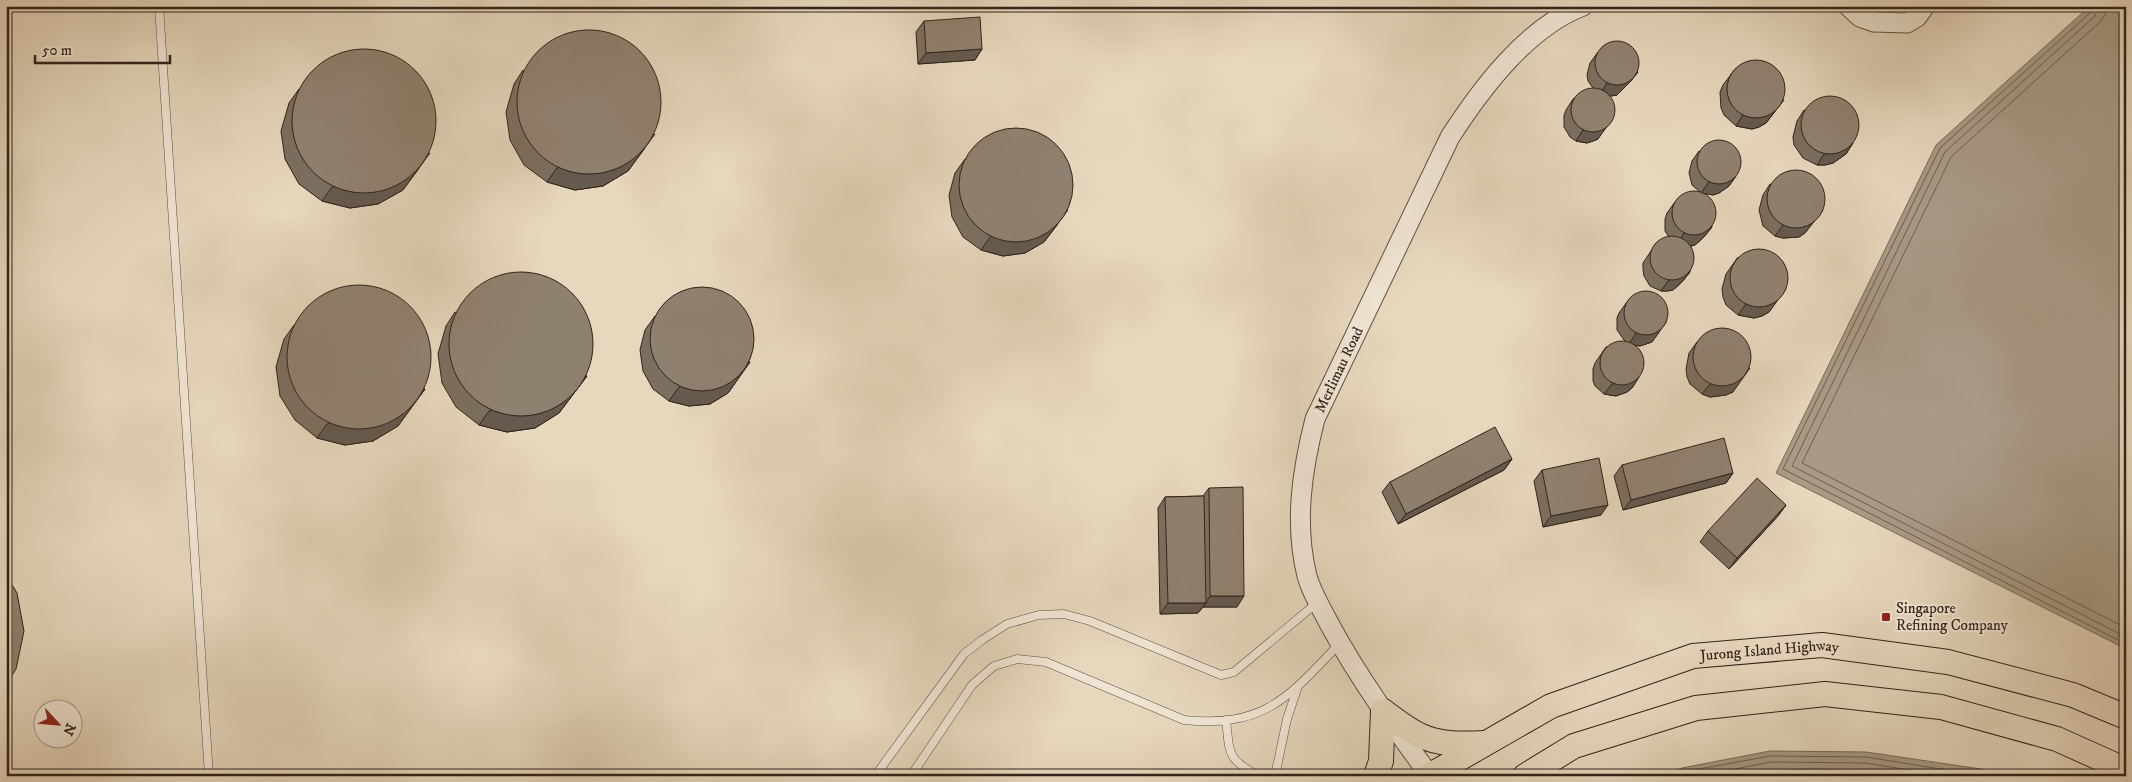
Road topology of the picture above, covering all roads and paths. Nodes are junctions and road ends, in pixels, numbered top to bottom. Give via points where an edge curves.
1 (159, 6) edge
2 (1583, 6) edge
3 (1848, 6) edge
4 (1925, 6) edge
5 (1318, 602) junction
6 (1340, 643) junction
7 (1296, 689) junction
8 (1383, 711) junction
9 (2126, 717) edge
10 (1226, 720) junction
11 (1488, 742) junction
12 (2126, 770) edge
13 (209, 776) edge
14 (875, 776) edge
15 (912, 776) edge
16 (1259, 776) edge
17 (1275, 776) edge
18 (1376, 776) edge
19 (1429, 776) edge
20 (1526, 776) edge

1 - 13 lane
2 - 5 street, Merlimau Road via 1530,39 1473,102 1450,137 1314,419 1300,502 1303,553
3 - 4 street via 1860,17 1874,22 1907,23 1917,17
5 - 6 street, Merlimau Road
5 - 14 lane via 1234,672 1221,675 1090,621 1064,614 1038,615 1007,624 964,654
6 - 7 lane
6 - 8 street, Merlimau Road
7 - 10 lane via 1271,708
7 - 17 lane
8 - 11 main road via 1426,738 1466,744
8 - 18 main road via 1381,761
8 - 19 street, Merlimau Road
9 - 11 main road, Jurong Island Highway via 2073,694 1948,662 1822,645 1693,656 1551,706
10 - 15 lane via 1184,720 1046,662 1017,659 994,666 972,685
10 - 16 lane via 1230,756
11 - 19 main road, Jurong Island Highway
12 - 20 main road via 2057,739 1941,707 1826,694 1696,708 1574,746

